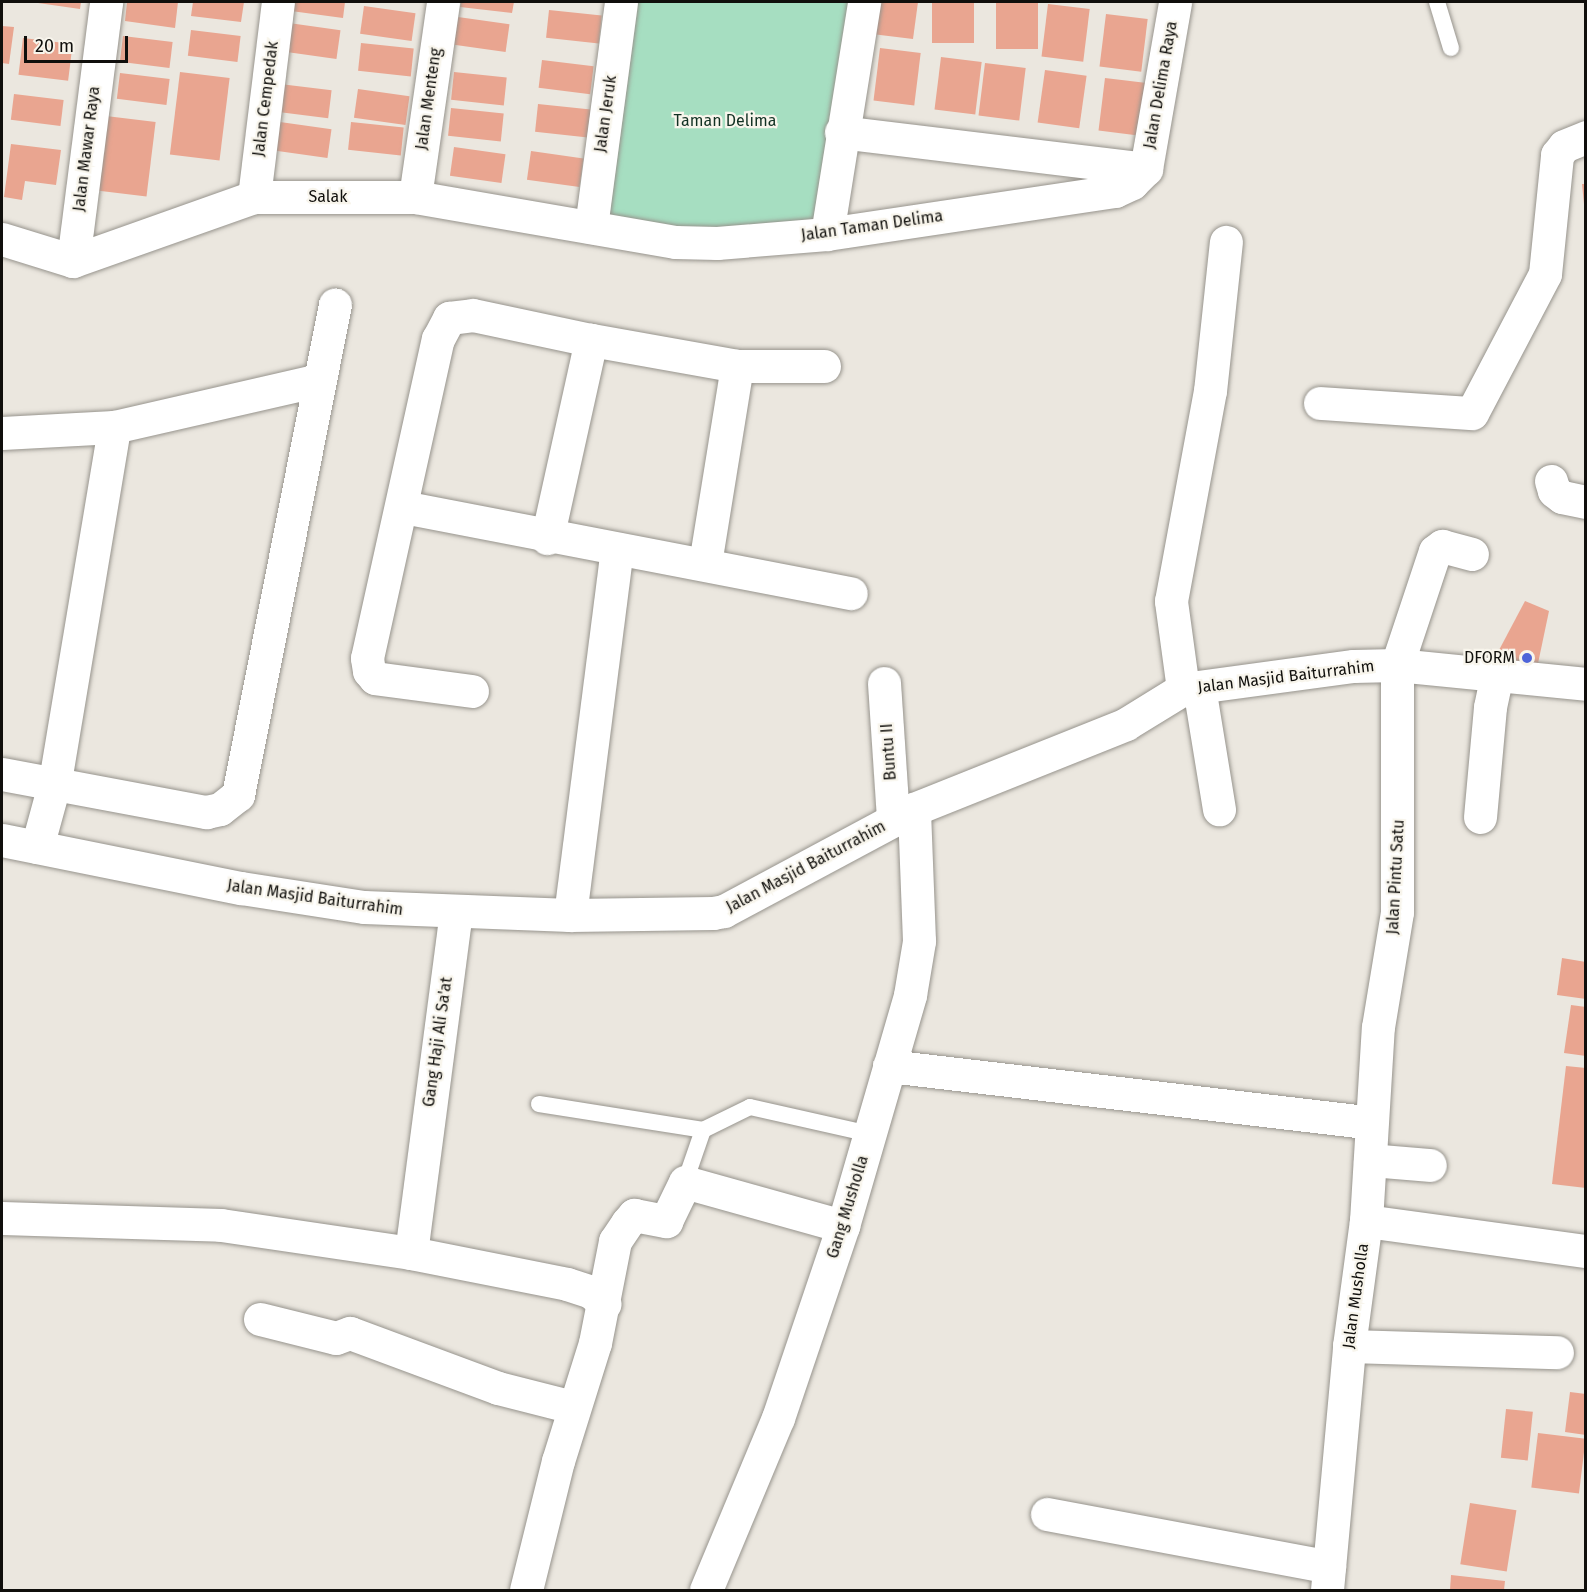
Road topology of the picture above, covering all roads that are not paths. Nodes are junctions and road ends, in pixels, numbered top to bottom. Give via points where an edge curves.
1 (106, 2) edge
2 (278, 2) edge
3 (443, 2) edge
4 (621, 2) edge
5 (864, 2) edge
6 (1176, 2) edge
7 (1437, 2) edge
8 (1451, 48) dead end
9 (841, 132) junction
10 (1586, 137) edge
11 (1146, 169) junction
12 (254, 197) junction
13 (415, 197) junction
14 (591, 227) junction
15 (826, 234) junction
16 (2, 239) edge
17 (1226, 242) dead end
18 (73, 261) junction
19 (335, 304) dead end
20 (591, 340) junction
21 (737, 366) junction
22 (824, 366) dead end
23 (320, 380) junction
24 (1320, 403) dead end
25 (114, 428) junction
26 (2, 433) edge
27 (1551, 481) dead end
28 (1586, 502) edge
29 (403, 507) junction
30 (547, 538) junction
31 (617, 549) junction
32 (1472, 554) dead end
33 (705, 563) junction
34 (851, 593) dead end
35 (1397, 665) junction
36 (1497, 675) junction
37 (884, 683) dead end
38 (1586, 684) edge
39 (1191, 688) junction
40 (472, 691) dead end
41 (2, 774) edge
42 (55, 781) junction
43 (1220, 809) dead end
44 (904, 814) junction
45 (1480, 817) dead end
46 (2, 840) edge
47 (37, 847) junction
48 (456, 912) junction
49 (570, 915) junction
50 (889, 1066) junction
51 (539, 1104) dead end
52 (1371, 1123) junction
53 (703, 1130) junction
54 (870, 1134) junction
55 (1370, 1160) junction
56 (1430, 1165) dead end
57 (685, 1182) junction
58 (2, 1218) edge
59 (1366, 1221) junction
60 (843, 1226) junction
61 (1586, 1251) edge
62 (411, 1253) junction
63 (605, 1304) junction
64 (260, 1319) dead end
65 (1349, 1346) junction
66 (1557, 1352) dead end
67 (573, 1407) junction
68 (1047, 1514) dead end
69 (1328, 1579) edge
70 (526, 1590) edge
71 (706, 1590) edge

1 - 18 street, Jalan Mawar Raya
2 - 12 street, Jalan Cempedak
3 - 13 street, Jalan Menteng
4 - 14 street, Jalan Jeruk
5 - 9 street
6 - 11 street, Jalan Delima Raya
7 - 8 lane
9 - 11 street
9 - 15 street
10 - 24 street via 1564,146 1557,155 1545,274 1472,413
11 - 15 street, Jalan Taman Delima via 1132,183 1114,191
12 - 13 street, Salak
12 - 18 street, Salak
13 - 14 street, Salak
14 - 15 street, Jalan Taman Delima via 675,242 706,243
16 - 18 street
17 - 39 street via 1210,392 1171,601
19 - 23 street
20 - 21 street
20 - 29 street via 473,315 449,318 438,339
20 - 30 street
21 - 22 street
21 - 33 street
23 - 25 street
23 - 42 street via 238,795 220,809 206,812
25 - 26 street
25 - 42 street
27 - 28 street via 1554,491 1562,497
29 - 30 street
29 - 40 street via 368,640 369,671 375,678
30 - 31 street
31 - 33 street
31 - 49 street
32 - 35 street, Jalan Pintu Satu via 1442,546 1435,551
33 - 34 street
35 - 36 street, Jalan Masjid Baiturrahim
35 - 39 street, Jalan Masjid Baiturrahim via 1353,666
35 - 52 street, Jalan Pintu Satu via 1397,912 1378,1027
36 - 38 street, Jalan Masjid Baiturrahim
36 - 45 street via 1490,707
37 - 44 street, Buntu II
39 - 43 street
39 - 44 street, Jalan Masjid Baiturrahim via 1126,724
41 - 42 street
42 - 47 street
44 - 49 street, Jalan Masjid Baiturrahim via 724,911
44 - 50 street, Gang Musholla via 919,941 910,995
46 - 47 street, Jalan Masjid Baiturrahim
47 - 48 street, Jalan Masjid Baiturrahim via 314,901
48 - 49 street, Jalan Masjid Baiturrahim
48 - 62 street, Gang Haji Ali Sa'at
50 - 52 street
50 - 54 street, Gang Musholla
51 - 53 lane
52 - 55 street, Jalan Pintu Satu
53 - 54 lane via 750,1107
53 - 57 lane
54 - 60 street, Gang Musholla
55 - 56 street
55 - 59 street, Jalan Pintu Satu
57 - 60 street
57 - 63 street via 666,1221 634,1215 621,1230 615,1241
58 - 62 street via 221,1225
59 - 61 street, Jalan Musholla
59 - 65 street, Jalan Musholla
60 - 71 street, Gang Musholla via 778,1418
62 - 63 street via 567,1284 591,1292
63 - 67 street
64 - 67 street via 336,1338 350,1333 498,1388
65 - 66 street
65 - 69 street, Jalan Musholla
67 - 70 street
68 - 69 street

